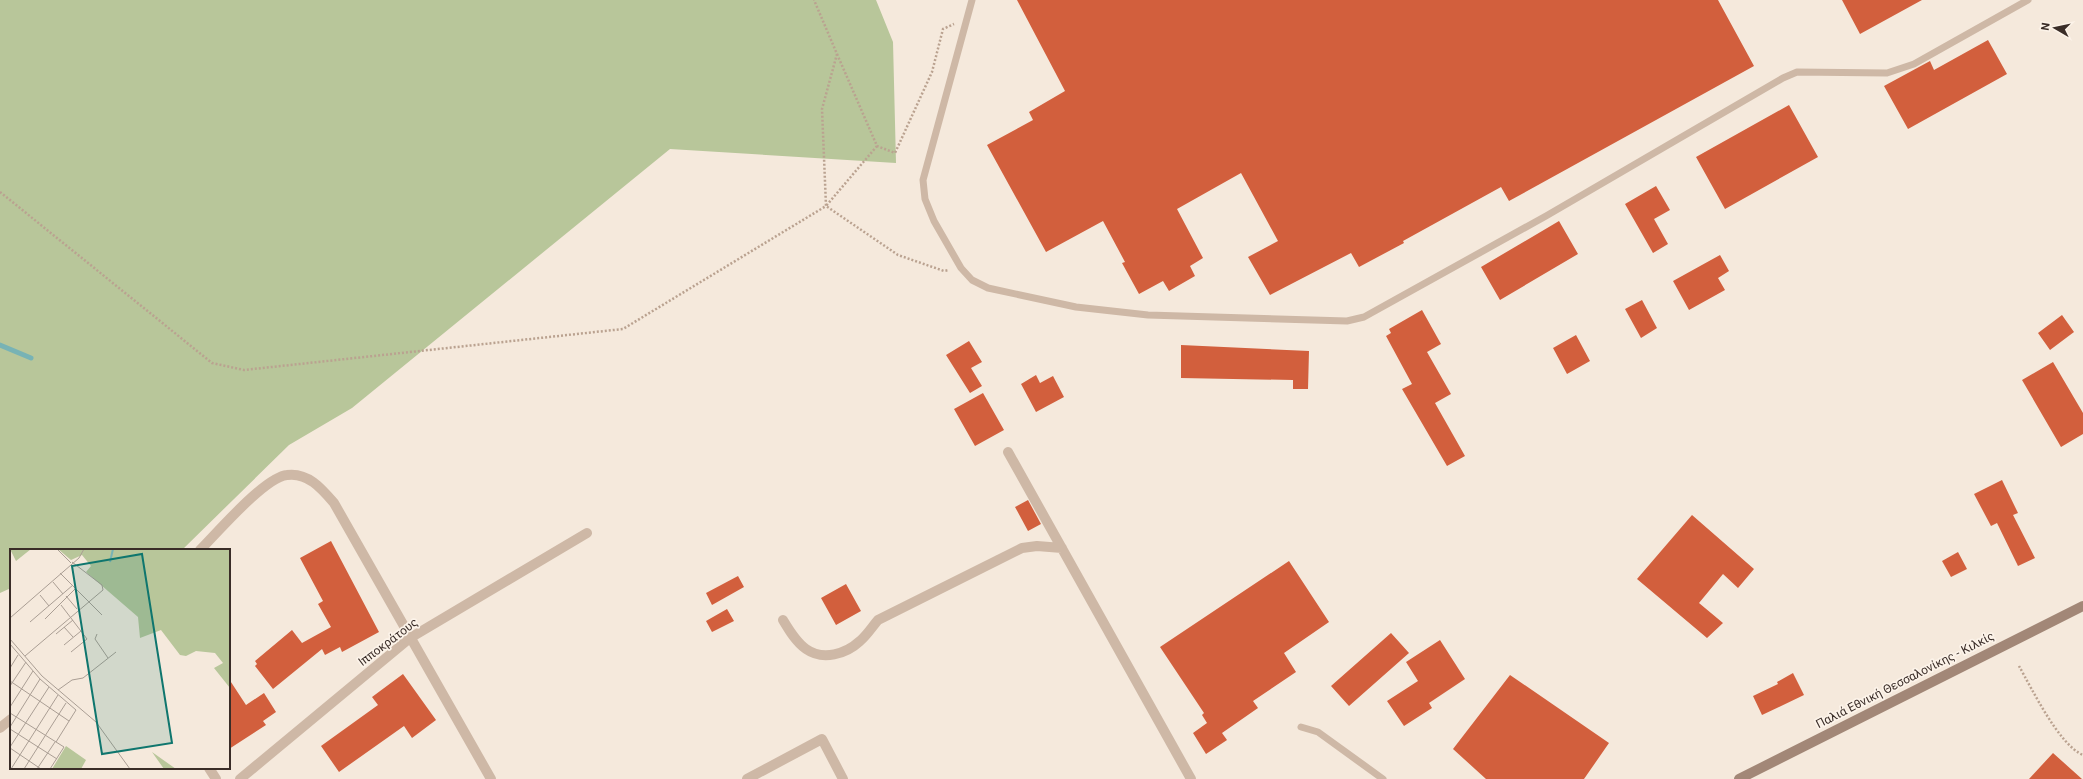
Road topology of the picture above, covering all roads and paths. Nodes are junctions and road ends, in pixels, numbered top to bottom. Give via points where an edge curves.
1 (814, 0) edge
2 (972, 0) edge
3 (2028, 0) edge
4 (966, 18) junction
5 (837, 54) junction
6 (877, 146) junction
7 (0, 192) edge
8 (826, 206) junction
9 (961, 268) junction
10 (1008, 452) dead end
11 (587, 533) dead end
12 (1062, 548) junction
13 (201, 549) edge
14 (2083, 606) edge
15 (783, 620) dead end
16 (410, 638) junction
17 (2019, 666) dead end
18 (10, 720) edge
19 (1301, 727) dead end
20 (0, 728) edge
21 (2083, 755) edge
22 (210, 769) edge
23 (244, 778) edge
24 (216, 779) edge
25 (491, 779) edge
26 (747, 779) edge
27 (843, 779) edge
28 (1190, 779) edge
29 (1383, 779) edge
30 (1739, 779) edge

1 - 5 path
2 - 4 lane
3 - 9 lane via 1914,64 1887,73 1797,72 1783,78 1546,216 1364,317 1347,321 1148,315 1076,307 988,288 972,280
4 - 6 path via 943,29 932,72 895,153
4 - 9 lane via 923,180 924,199
5 - 6 path
5 - 8 path via 822,109
6 - 8 path
7 - 8 path via 212,363 244,370 623,329
8 - 9 path via 898,255 944,271
10 - 12 street
11 - 16 street, Ιπποκράτους
12 - 15 street via 1022,548 878,620 861,640 836,655 822,655 806,650
12 - 28 street
13 - 16 street via 258,490 286,474 301,476 319,484 334,503
14 - 30 main road, Παλιά Εθνική Θεσσαλονίκης - Κιλκίς
16 - 23 street, Ιπποκράτους
16 - 25 street
17 - 21 path via 2058,732 2076,752
18 - 20 street
19 - 29 lane via 1318,732
22 - 24 street
26 - 27 street via 822,739

